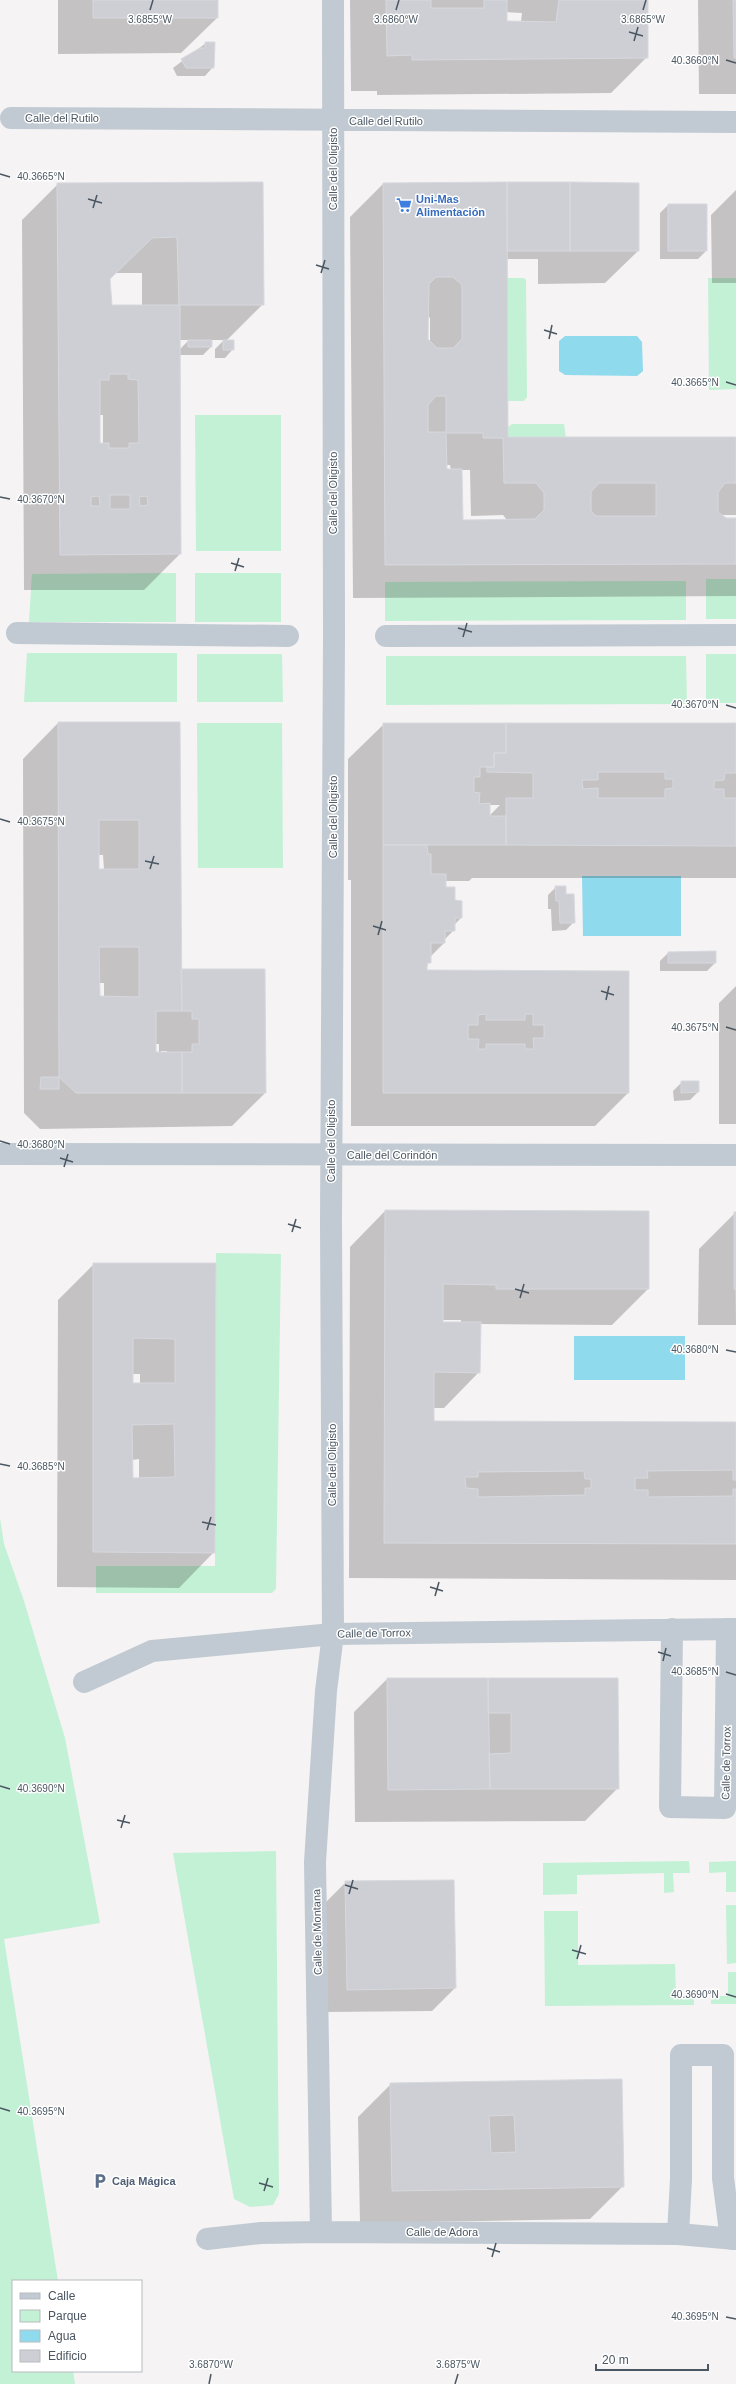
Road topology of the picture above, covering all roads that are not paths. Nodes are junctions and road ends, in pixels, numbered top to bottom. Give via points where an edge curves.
1 (333, 0) edge
2 (11, 118) dead end
3 (333, 121) junction
4 (736, 122) edge
5 (17, 633) dead end
6 (736, 635) edge
7 (288, 636) dead end
8 (386, 636) dead end
9 (0, 1154) edge
10 (331, 1154) junction
11 (736, 1155) edge
12 (672, 1629) junction
13 (732, 1629) edge
14 (333, 1634) junction
15 (84, 1682) dead end
16 (322, 2232) junction
17 (678, 2234) junction
18 (207, 2239) dead end
19 (734, 2239) edge

1 - 3 street, Calle del Oligisto
2 - 3 street, Calle del Rutilo
3 - 4 street, Calle del Rutilo
3 - 10 street, Calle del Oligisto via 334,652
5 - 7 street
6 - 8 street
9 - 10 street, Calle del Corindón
10 - 11 street, Calle del Corindón
10 - 14 street, Calle del Oligisto
12 - 13 street, Calle de Torrox
12 - 13 street, Calle de Torrox via 670,1807 718,1808 725,1808
12 - 14 street, Calle de Torrox
14 - 15 street, Calle de Torrox via 152,1651
14 - 16 street, Calle de Montana via 326,1691 315,1862
16 - 17 street, Calle de Adora
16 - 18 street, Calle de Adora
17 - 19 street, Calle de Adora
17 - 19 street, Calle de Adora via 681,2179 681,2055 723,2055 723,2178

